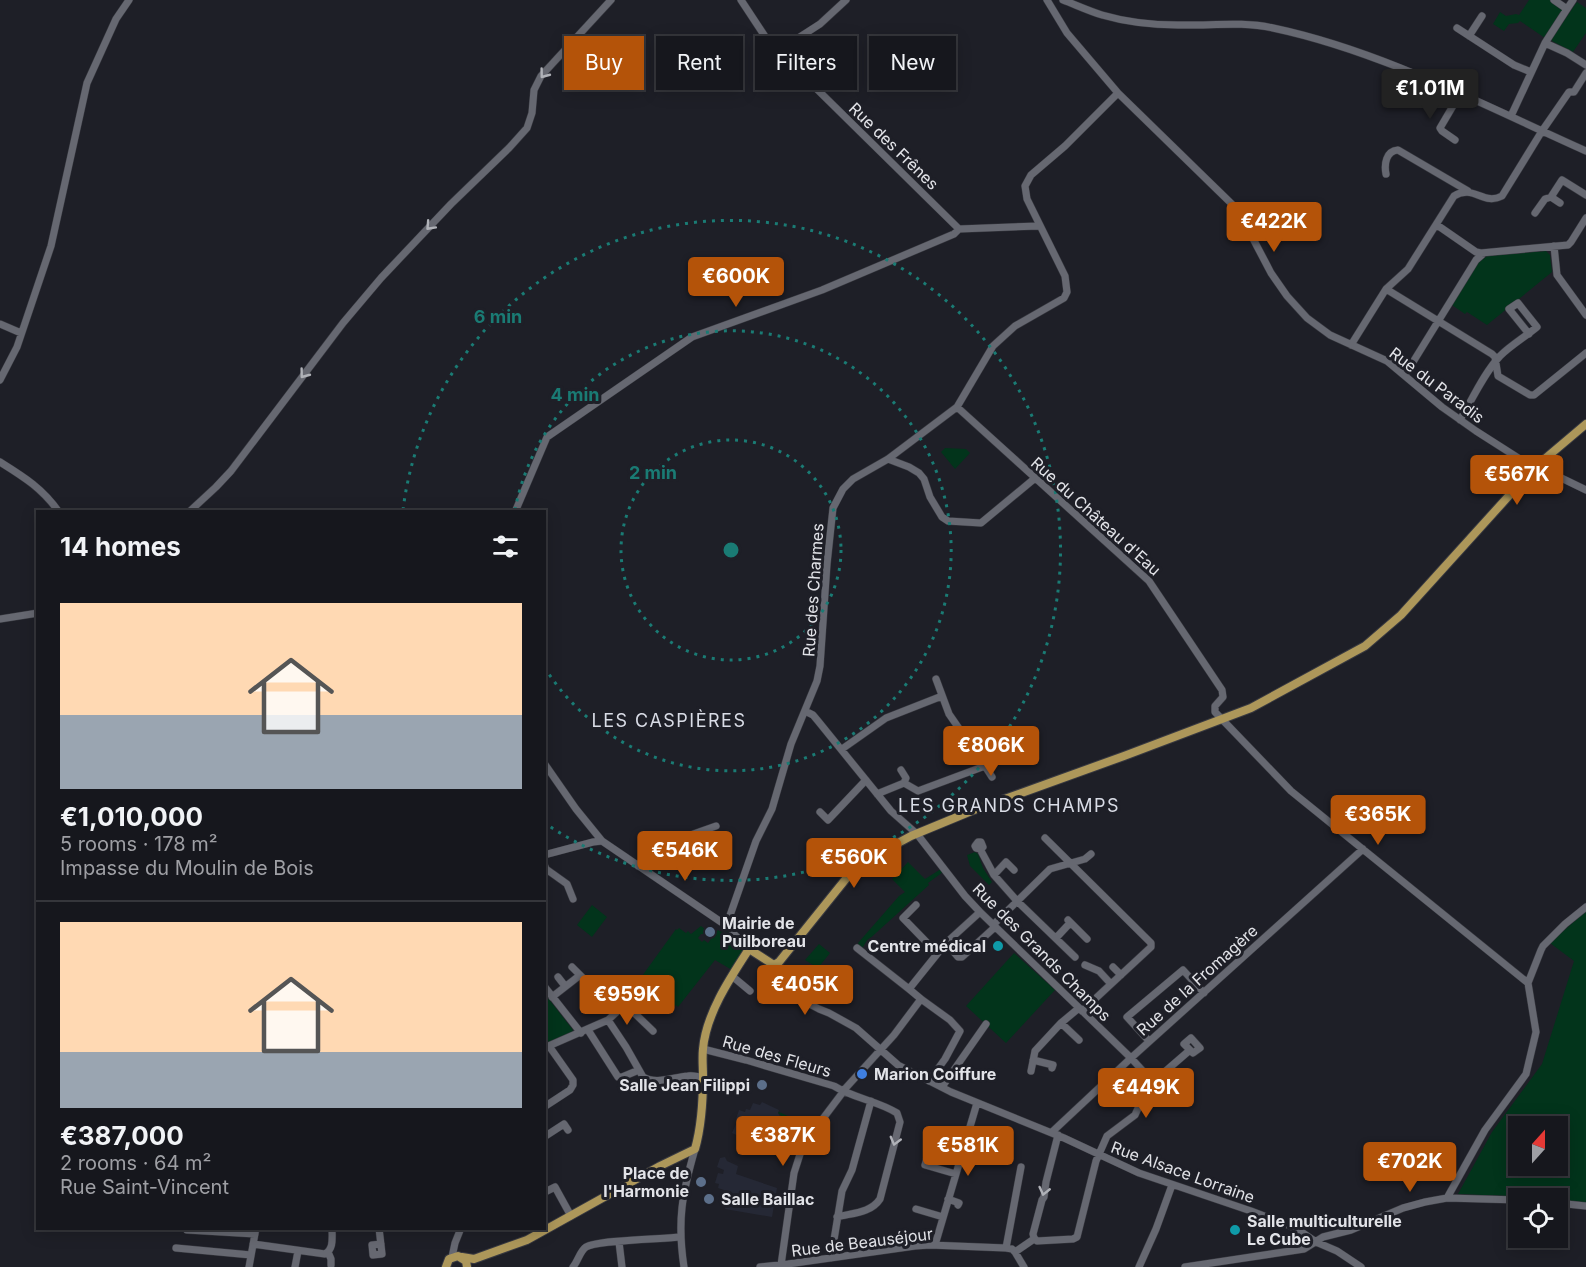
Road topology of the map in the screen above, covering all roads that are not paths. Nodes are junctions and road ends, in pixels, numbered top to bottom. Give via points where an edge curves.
1 (129, 0) edge
2 (611, 0) edge
3 (741, 0) edge
4 (846, 0) edge
5 (1047, 0) edge
6 (1064, 0) edge
7 (1554, 0) edge
8 (1573, 0) edge
9 (1567, 9) junction
10 (1482, 16) dead end
11 (1457, 28) dead end
12 (765, 36) edge
13 (801, 36) edge
14 (1469, 36) junction
15 (1545, 43) junction
16 (1586, 65) edge
17 (1531, 72) junction
18 (1586, 73) edge
19 (818, 90) edge
20 (1118, 93) junction
21 (1460, 94) junction
22 (1511, 116) junction
23 (1542, 131) junction
24 (1455, 140) dead end
25 (1586, 151) edge
26 (1386, 174) dead end
27 (1454, 184) junction
28 (1468, 191) junction
29 (1586, 195) edge
30 (1454, 196) junction
31 (1551, 197) junction
32 (1560, 203) dead end
33 (1535, 213) dead end
34 (1586, 218) edge
35 (1437, 225) junction
36 (1040, 226) junction
37 (959, 229) junction
38 (1554, 246) junction
39 (1476, 256) junction
40 (1386, 289) junction
41 (1579, 304) junction
42 (1586, 310) edge
43 (1586, 315) edge
44 (1438, 321) junction
45 (0, 324) edge
46 (21, 333) junction
47 (1529, 334) junction
48 (1351, 345) junction
49 (1586, 353) edge
50 (1496, 363) junction
51 (1405, 375) junction
52 (0, 380) edge
53 (957, 407) junction
54 (1460, 420) junction
55 (1586, 424) edge
56 (888, 459) junction
57 (0, 462) edge
58 (1534, 468) junction
59 (1034, 479) junction
60 (1586, 490) edge
61 (57, 510) edge
62 (191, 510) edge
63 (516, 510) edge
64 (36, 613) edge
65 (0, 619) edge
66 (936, 680) dead end
67 (942, 696) junction
68 (805, 711) junction
69 (1221, 719) junction
70 (842, 749) junction
71 (546, 766) edge
72 (985, 766) junction
73 (901, 770) dead end
74 (992, 777) dead end
75 (866, 780) junction
76 (904, 783) junction
77 (877, 794) junction
78 (820, 812) dead end
79 (716, 826) dead end
80 (917, 834) junction
81 (1045, 838) dead end
82 (600, 839) junction
83 (980, 849) dead end
84 (1362, 849) junction
85 (546, 854) edge
86 (1091, 854) dead end
87 (1070, 864) junction
88 (638, 866) junction
89 (546, 869) edge
90 (1014, 870) dead end
91 (994, 875) junction
92 (573, 899) dead end
93 (1017, 901) junction
94 (916, 905) dead end
95 (1586, 907) edge
96 (980, 912) junction
97 (727, 924) junction
98 (994, 926) junction
99 (1056, 938) junction
100 (1087, 939) dead end
101 (946, 943) junction
102 (857, 948) dead end
103 (749, 950) junction
104 (937, 953) junction
105 (1075, 957) dead end
106 (774, 965) junction
107 (1085, 965) dead end
108 (572, 967) dead end
109 (1113, 967) dead end
110 (1121, 975) junction
111 (732, 976) junction
112 (558, 977) dead end
113 (1528, 983) junction
114 (1111, 984) junction
115 (565, 987) junction
116 (546, 989) edge
117 (909, 989) junction
118 (750, 991) dead end
119 (1204, 993) junction
120 (552, 997) junction
121 (921, 999) junction
122 (1080, 1009) junction
123 (608, 1020) junction
124 (1061, 1023) junction
125 (986, 1024) dead end
126 (584, 1031) junction
127 (653, 1031) dead end
128 (1079, 1040) dead end
129 (1149, 1041) junction
130 (547, 1047) edge
131 (703, 1049) junction
132 (880, 1050) junction
133 (1190, 1050) dead end
134 (1131, 1058) junction
135 (1034, 1060) junction
136 (1052, 1068) dead end
137 (639, 1070) junction
138 (1031, 1071) dead end
139 (703, 1077) junction
140 (929, 1081) junction
141 (1154, 1082) junction
142 (942, 1087) junction
143 (843, 1092) junction
144 (871, 1101) junction
145 (977, 1103) junction
146 (546, 1106) edge
147 (567, 1130) dead end
148 (1055, 1134) junction
149 (546, 1136) edge
150 (932, 1142) dead end
151 (695, 1149) junction
152 (1099, 1155) junction
153 (679, 1157) junction
154 (690, 1166) junction
155 (1021, 1167) dead end
156 (956, 1173) junction
157 (1173, 1185) junction
158 (548, 1191) dead end
159 (1447, 1198) junction
160 (948, 1199) junction
161 (1508, 1200) edge
162 (1568, 1204) edge
163 (958, 1205) dead end
164 (1586, 1206) edge
165 (916, 1209) dead end
166 (571, 1216) junction
167 (837, 1217) junction
168 (943, 1217) junction
169 (187, 1230) edge
170 (210, 1230) edge
171 (332, 1230) edge
172 (379, 1230) edge
173 (460, 1230) edge
174 (545, 1230) edge
175 (546, 1230) edge
176 (255, 1231) edge
177 (680, 1237) junction
178 (1034, 1239) junction
179 (619, 1242) junction
180 (1316, 1242) junction
181 (253, 1244) junction
182 (381, 1244) dead end
183 (935, 1245) junction
184 (176, 1248) dead end
185 (1006, 1248) junction
186 (298, 1251) junction
187 (328, 1252) junction
188 (1015, 1252) junction
189 (251, 1255) junction
190 (831, 1258) junction
191 (474, 1259) junction
192 (451, 1261) edge
193 (331, 1264) dead end
194 (786, 1265) edge
195 (249, 1267) edge
196 (296, 1267) edge
197 (468, 1267) edge
198 (573, 1267) edge
199 (622, 1267) edge
200 (684, 1267) edge
201 (760, 1267) edge
202 (1024, 1267) edge
203 (1139, 1267) edge
204 (1185, 1267) edge
205 (1362, 1267) edge

1 - 46 street via 116,19 87,83 51,246
2 -> 62 street via 541,76 534,90 527,128 381,278 231,471
3 - 12 street, Rue des Frênes
4 - 13 street
5 - 20 street, Rue du Paradis via 1067,33
6 - 21 street via 1103,15 1161,25 1271,28 1345,48
7 - 9 street
8 - 9 street
9 - 15 street
10 - 14 street
11 - 14 street
14 - 17 street
15 - 16 street
15 - 17 street
17 - 22 street
18 - 23 street
19 - 37 street, Rue des Frênes
20 - 36 street via 1027,180 1025,193
20 - 48 street, Rue du Paradis via 1238,210 1264,261 1307,318
21 - 22 street
21 - 24 street via 1440,128
22 - 23 street
23 - 25 street
23 - 28 street via 1502,196 1488,199
26 - 27 street via 1385,162 1390,153 1398,150
27 - 28 street
27 - 30 street
28 - 30 street
29 - 31 street via 1562,180
30 - 35 street
31 - 32 street
31 - 33 street
34 - 38 street via 1570,244
35 - 39 street
35 - 40 street via 1408,269
36 - 37 street
36 - 53 street via 1065,276 1067,292 1064,298 1015,326 993,346
37 - 63 street via 822,290 692,337 547,437
38 - 39 street
38 - 41 street via 1557,275
39 - 44 street
40 - 44 street
40 - 48 street
41 - 42 street
41 - 43 street
44 - 50 street via 1492,354
44 - 51 street
45 - 46 street
46 - 52 street
47 - 47 street via 1537,327 1518,303 1509,309
47 - 50 street
48 - 51 street, Rue du Paradis via 1387,361
49 - 50 street via 1532,396 1499,377
50 - 54 street
51 - 54 street, Rue du Paradis
53 - 56 street, Rue des Charmes
53 - 59 street, Rue du Château d'Eau
54 - 58 street, Rue du Paradis
55 - 58 main road
56 - 59 street via 924,478 930,497 948,521 981,523
56 - 68 street, Rue des Charmes via 853,479 833,508 820,666
57 - 61 street via 31,481
58 - 60 street, Rue du Paradis
58 - 69 main road via 1378,637 1251,708
59 - 69 street, Rue du Château d'Eau via 1149,581 1222,690 1223,697 1215,706
64 - 65 street
66 - 67 street
67 - 70 street via 886,718
67 - 72 street via 949,714
68 - 70 street, Rue des Grands Champs
68 - 97 street, Rue des Charmes
69 - 80 main road
69 - 84 street via 1291,792
70 - 75 street, Rue des Grands Champs
71 - 82 street
72 - 74 street
72 - 76 street via 918,791
73 - 76 street via 906,778
75 - 77 street, Rue des Grands Champs
75 - 78 street via 828,820
76 - 77 street
77 - 80 street, Rue des Grands Champs
79 - 88 street via 651,849
80 - 96 street, Rue des Grands Champs
80 - 106 main road via 853,870
81 - 87 street
82 - 85 street
82 - 88 street
83 - 91 street
84 - 113 street
84 - 119 street, Rue de la Fromagère
86 - 87 street
87 - 93 street via 1050,869
87 - 110 street via 1150,942 1150,947
88 - 97 street
89 - 92 street via 567,884
90 - 91 street via 1006,862
91 - 93 street
93 - 98 street
93 - 99 street
94 - 104 street via 903,918
95 - 113 street via 1543,946
96 - 98 street, Rue des Grands Champs
96 - 101 street
97 - 103 street
98 - 101 street via 962,957
98 - 122 street, Rue des Grands Champs
99 - 100 street via 1069,921
99 - 105 street
101 - 104 street
102 - 117 street
103 - 106 main road
103 - 111 main road
104 - 117 street
106 - 132 street, Rue Alsace Lorraine via 770,974 790,994 856,1028
107 - 114 street via 1099,971
108 - 115 street via 582,978
109 - 110 street
110 - 114 street
111 - 118 street
111 - 131 main road via 714,1007
112 - 115 street
113 - 159 street via 1536,1032 1526,1074 1485,1130
114 - 122 street
115 - 120 street
116 - 120 street
117 - 121 street
119 - 129 street, Rue de la Fromagère
119 - 129 street via 1183,970 1127,1017
120 - 126 street
121 - 132 street
121 - 140 street via 960,1031
122 - 124 street
122 - 134 street, Rue des Grands Champs
123 - 126 street
123 - 127 street via 628,1007
123 - 137 street
124 - 128 street
124 - 135 street via 1035,1051
125 - 142 street
126 - 130 street
126 - 137 street via 618,1077
129 - 134 street, Rue de la Fromagère
130 - 146 street via 574,1083
131 - 139 main road
131 - 143 street, Rue des Fleurs via 790,1072
132 - 140 street, Rue Alsace Lorraine via 898,1065
132 - 143 street
133 - 141 street
134 - 141 street, Rue des Grands Champs
134 - 148 street, Rue de la Fromagère
135 - 136 street via 1053,1065
135 - 138 street
137 - 139 street via 645,1079 653,1080
139 - 151 main road
140 - 142 street, Rue Alsace Lorraine
141 - 152 street via 1158,1087 1107,1136
142 - 145 street, Rue Alsace Lorraine
143 - 144 street, Rue des Fleurs
143 - 194 street via 803,1145 794,1173
144 - 167 street
144 -> 167 street, Rue des Fleurs via 897,1113 900,1122 880,1199 870,1209
145 - 148 street, Rue Alsace Lorraine
145 - 156 street
147 - 149 street via 564,1124
148 - 152 street, Rue Alsace Lorraine
148 -> 178 street
150 - 156 street via 925,1165
151 - 153 main road
151 - 154 street
152 - 157 street, Rue Alsace Lorraine
152 - 178 street via 1077,1237
153 - 154 street
153 - 166 main road
154 - 177 street
155 - 185 street
156 - 160 street
157 - 180 street, Rue Alsace Lorraine via 1281,1222
157 - 203 street
158 - 166 street via 555,1187
159 - 161 street
159 - 180 street via 1403,1208
160 - 163 street
160 - 168 street
162 - 164 street
165 - 168 street
166 - 175 main road
167 - 190 street
168 - 183 street
169 - 170 street
170 - 176 street
171 - 187 street
172 - 182 street
173 - 192 street
174 - 191 main road
176 - 181 street
177 - 179 street
177 - 200 street
178 - 188 street
179 - 198 street via 588,1246
179 - 199 street
180 - 204 street via 1304,1249
180 - 205 street, Rue Alsace Lorraine
181 - 186 street
181 - 189 street
183 - 185 street, Rue de Beauséjour
183 - 190 street, Rue de Beauséjour
184 - 189 street
185 - 188 street, Rue de Beauséjour
186 - 187 street
186 - 196 street
187 - 193 street
188 - 202 street
189 - 195 street
190 - 194 street, Rue de Beauséjour
191 - 192 main road
191 - 197 main road
192 - 197 main road via 466,1261
194 - 201 street, Rue de Beauséjour

